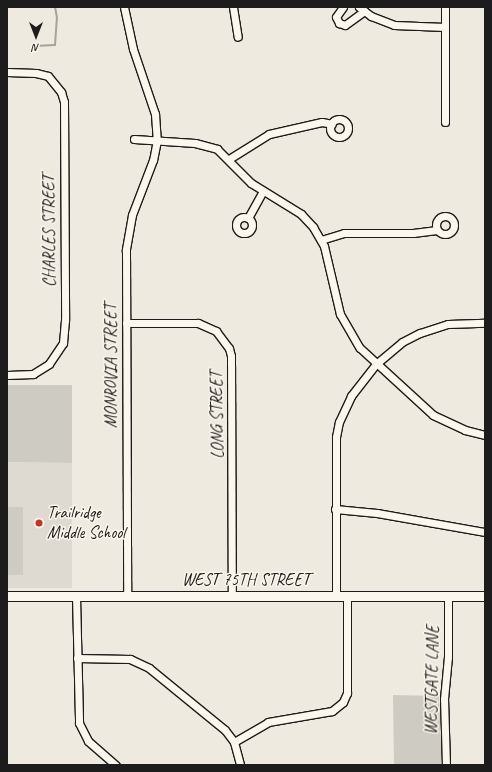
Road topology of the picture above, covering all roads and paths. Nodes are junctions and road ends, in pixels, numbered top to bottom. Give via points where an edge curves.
1 (124, 7) edge
2 (233, 7) edge
3 (343, 7) edge
4 (444, 7) edge
5 (361, 9) edge
6 (445, 27) junction
7 (238, 36) dead end
8 (7, 72) edge
9 (445, 122) dead end
10 (332, 124) dead end
11 (134, 139) dead end
12 (157, 140) junction
13 (230, 159) junction
14 (262, 191) junction
15 (248, 218) dead end
16 (438, 230) dead end
17 (322, 240) junction
18 (126, 323) junction
19 (485, 323) edge
20 (376, 364) junction
21 (7, 375) edge
22 (485, 435) edge
23 (335, 509) junction
24 (485, 532) edge
25 (7, 596) edge
26 (76, 596) junction
27 (127, 596) junction
28 (232, 596) junction
29 (448, 596) junction
30 (485, 596) edge
31 (336, 597) junction
32 (347, 597) junction
33 (77, 658) junction
34 (234, 742) junction
35 (116, 765) edge
36 (240, 765) edge
37 (446, 765) edge

1 - 12 street, MONROVIA STREET via 133,49 155,114
2 - 7 street
3 - 5 street via 336,17 339,23 346,25
4 - 6 street
5 - 6 street via 394,25
6 - 9 street
8 - 21 street, CHARLES STREET via 48,76 57,84 62,94 64,331 60,351 49,364 33,374
10 - 13 street via 322,122 269,134
11 - 12 street
12 - 13 street via 207,145
12 - 18 street, MONROVIA STREET via 153,160 127,235
13 - 14 street via 244,176
14 - 15 street
14 - 17 street via 301,214
16 - 17 street via 412,233 344,233
17 - 20 street via 336,303 345,326 360,348
18 - 27 street, MONROVIA STREET
18 - 28 street, LONG STREET via 198,323 216,331 229,348
19 - 20 street via 448,324 420,333 402,342
20 - 22 street via 433,414 465,430
20 - 23 street via 351,396 339,422 335,454
23 - 24 street via 377,513
23 - 31 street
25 - 26 main road, WEST 75TH STREET
26 - 27 main road, WEST 75TH STREET
26 - 33 street
27 - 28 main road, WEST 75TH STREET
28 - 31 main road, WEST 75TH STREET
29 - 30 main road, WEST 75TH STREET
29 - 32 main road, WEST 75TH STREET
29 - 37 street, WESTGATE LANE via 448,657 444,699
31 - 32 main road, WEST 75TH STREET
32 - 34 street via 347,693 343,702 332,711 268,722
33 - 34 street via 119,658 139,662 225,730
33 - 35 street via 79,723 88,742
34 - 36 street

